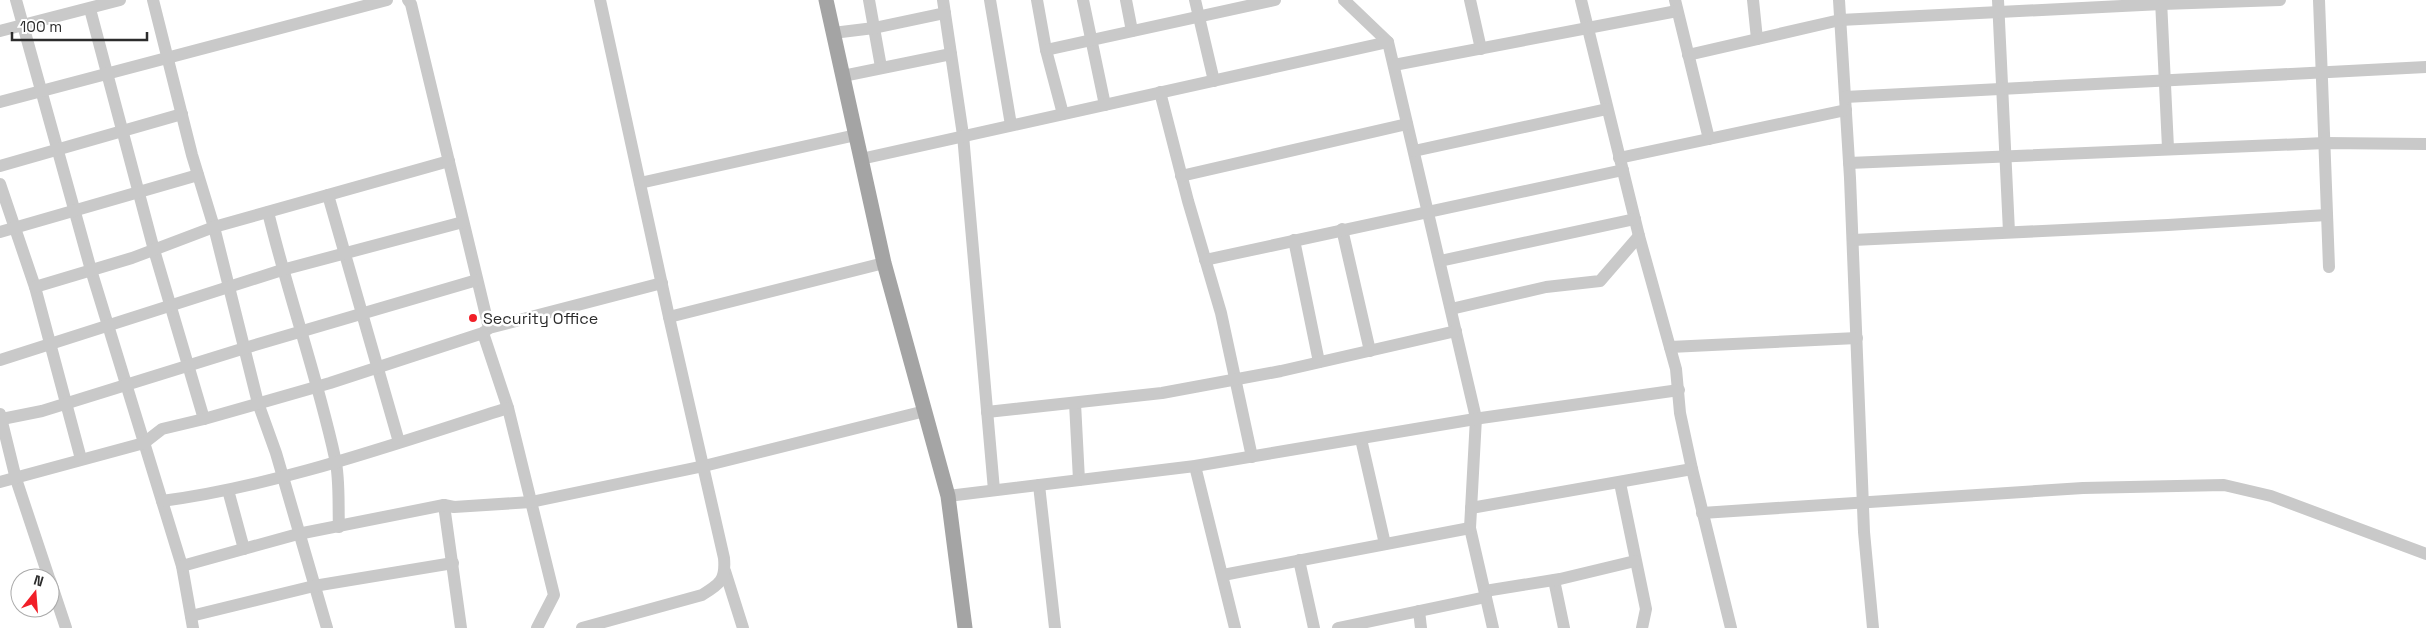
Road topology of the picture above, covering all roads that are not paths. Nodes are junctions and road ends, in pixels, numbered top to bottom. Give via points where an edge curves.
1 (16, 0) edge
2 (120, 0) edge
3 (154, 0) edge
4 (387, 0) edge
5 (408, 0) edge
6 (600, 0) edge
7 (826, 0) edge
8 (869, 0) edge
9 (943, 0) edge
10 (990, 0) edge
11 (1037, 0) edge
12 (1083, 0) edge
13 (1126, 0) edge
14 (1195, 0) edge
15 (1344, 0) edge
16 (1470, 0) edge
17 (1581, 0) edge
18 (1753, 0) edge
19 (1839, 0) edge
20 (2280, 0) edge
21 (2319, 0) edge
22 (1269, 1) edge
23 (2162, 2) edge
24 (1676, 6) edge
25 (1998, 6) edge
26 (90, 9) junction
27 (945, 13) junction
28 (1198, 17) junction
29 (1840, 20) junction
30 (24, 26) junction
31 (874, 28) junction
32 (1588, 28) junction
33 (0, 31) edge
34 (1132, 31) junction
35 (833, 33) junction
36 (1757, 39) junction
37 (1092, 40) junction
38 (1388, 42) junction
39 (1481, 48) junction
40 (1046, 50) junction
41 (951, 54) junction
42 (1688, 55) junction
43 (168, 58) junction
44 (1394, 66) junction
45 (2426, 66) edge
46 (880, 67) junction
47 (2322, 71) junction
48 (107, 74) junction
49 (843, 76) junction
50 (1214, 80) junction
51 (2165, 80) junction
52 (2003, 89) junction
53 (41, 92) junction
54 (1160, 92) junction
55 (0, 102) edge
56 (1845, 104) junction
57 (1105, 105) junction
58 (1607, 109) junction
59 (182, 114) junction
60 (1063, 114) junction
61 (1408, 124) junction
62 (1012, 125) junction
63 (122, 131) junction
64 (856, 135) junction
65 (963, 135) junction
66 (1709, 139) junction
67 (2325, 143) junction
68 (2426, 144) edge
69 (2168, 148) junction
70 (58, 150) junction
71 (1414, 151) junction
72 (2005, 156) junction
73 (861, 158) junction
74 (449, 161) junction
75 (1849, 163) junction
76 (1621, 164) junction
77 (0, 166) edge
78 (198, 175) junction
79 (1181, 176) junction
80 (640, 183) junction
81 (0, 184) edge
82 (138, 191) junction
83 (328, 195) junction
84 (1428, 210) junction
85 (75, 211) junction
86 (268, 212) junction
87 (2327, 215) junction
88 (1635, 219) junction
89 (463, 222) junction
90 (214, 227) junction
91 (14, 228) junction
92 (1342, 229) junction
93 (0, 232) edge
94 (2009, 232) junction
95 (1639, 236) junction
96 (1294, 240) junction
97 (1853, 240) junction
98 (154, 250) junction
99 (345, 254) junction
100 (1205, 260) junction
101 (1440, 261) junction
102 (884, 262) junction
103 (2329, 267) dead end
104 (91, 270) junction
105 (282, 270) junction
106 (477, 280) junction
107 (662, 283) junction
108 (35, 287) junction
109 (230, 288) junction
110 (171, 306) junction
111 (1451, 309) junction
112 (363, 313) junction
113 (669, 317) junction
114 (108, 325) junction
115 (486, 330) junction
116 (302, 331) junction
117 (1456, 331) junction
118 (1857, 338) junction
119 (50, 345) junction
120 (1670, 347) junction
121 (245, 348) junction
122 (1370, 351) junction
123 (0, 360) edge
124 (1319, 362) junction
125 (187, 366) junction
126 (376, 368) junction
127 (1235, 378) junction
128 (126, 384) junction
129 (316, 386) junction
130 (1679, 390) junction
131 (258, 403) junction
132 (1075, 403) junction
133 (65, 404) junction
134 (508, 408) junction
135 (925, 411) junction
136 (987, 412) junction
137 (1, 416) edge
138 (1476, 418) junction
139 (204, 419) junction
140 (1361, 438) junction
141 (399, 442) junction
142 (144, 443) junction
143 (1252, 457) junction
144 (81, 459) junction
145 (336, 460) junction
146 (704, 466) junction
147 (1196, 466) junction
148 (1692, 469) junction
149 (283, 477) junction
150 (16, 479) junction
151 (1079, 480) junction
152 (0, 482) edge
153 (1620, 483) junction
154 (1039, 485) junction
155 (228, 490) junction
156 (994, 490) junction
157 (948, 496) junction
158 (162, 501) junction
159 (531, 502) junction
160 (1863, 503) junction
161 (444, 505) junction
162 (1471, 508) junction
163 (1702, 513) junction
164 (339, 527) junction
165 (1470, 528) junction
166 (298, 534) junction
167 (1385, 544) junction
168 (244, 549) junction
169 (2426, 554) edge
170 (1300, 560) junction
171 (1635, 561) junction
172 (453, 563) junction
173 (182, 566) junction
174 (46, 568) edge
175 (725, 571) junction
176 (1223, 575) junction
177 (1554, 580) junction
178 (314, 586) junction
179 (1486, 594) junction
180 (60, 610) edge
181 (1418, 611) junction
182 (190, 624) edge
183 (66, 628) edge
184 (327, 628) edge
185 (461, 628) edge
186 (536, 628) edge
187 (582, 628) edge
188 (743, 628) edge
189 (965, 628) edge
190 (1055, 628) edge
191 (1236, 628) edge
192 (1314, 628) edge
193 (1338, 628) edge
194 (1421, 628) edge
195 (1494, 628) edge
196 (1564, 628) edge
197 (1642, 628) edge
198 (1731, 628) edge
199 (1873, 628) edge

1 - 30 street
2 - 26 street
3 - 43 street
4 - 43 street
5 - 74 street
6 - 80 street
7 - 35 main road
8 - 31 street
9 - 27 street
10 - 62 street
11 - 40 street
12 - 37 street
13 - 34 street
14 - 28 street
15 - 38 street
16 - 39 street
17 - 32 street
18 - 36 street
19 - 29 street
20 - 23 street
21 - 47 street
22 - 28 street
23 - 25 street
23 - 51 street
24 - 32 street
24 - 42 street
25 - 29 street
25 - 52 street
26 - 30 street
26 - 48 street
27 - 31 street
27 - 41 street
28 - 34 street
28 - 50 street
29 - 36 street
29 - 56 street
30 - 33 street
30 - 53 street
31 - 35 street
31 - 46 street
32 - 39 street
32 - 58 street
34 - 37 street
35 - 49 main road
36 - 42 street
37 - 40 street
37 - 57 street
38 - 44 street
38 - 50 street
39 - 44 street
40 - 60 street
41 - 46 street
41 - 65 street
42 - 66 street
43 - 48 street
43 - 59 street
44 - 61 street
45 - 47 street
46 - 49 street
47 - 51 street
47 - 67 street
48 - 53 street
48 - 63 street
49 - 64 main road
50 - 54 street
51 - 52 street
51 - 69 street
52 - 56 street
52 - 72 street
53 - 55 street
53 - 70 street
54 - 57 street
54 - 79 street
56 - 66 street
56 - 75 street
57 - 60 street
58 - 71 street
58 - 76 street
59 - 63 street
59 - 78 street
60 - 62 street
61 - 71 street
61 - 79 street
62 - 65 street
63 - 70 street
63 - 82 street
64 - 73 main road
64 - 80 street
65 - 73 street
65 - 136 street
66 - 76 street
67 - 68 street
67 - 69 street
67 - 87 street
69 - 72 street
70 - 77 street
70 - 85 street
71 - 84 street
72 - 75 street
72 - 94 street
73 - 102 main road
74 - 83 street
74 - 89 street
75 - 97 street
76 - 84 street
76 - 88 street
78 - 82 street
78 - 90 street
79 - 100 street
80 - 107 street
81 - 91 street
82 - 85 street
82 - 98 street
83 - 86 street
83 - 99 street
84 - 92 street
84 - 101 street
85 - 91 street
85 - 104 street
86 - 90 street
86 - 105 street
87 - 94 street
87 - 103 street
88 - 95 street
88 - 101 street
89 - 99 street
89 - 106 street
90 - 98 street
90 - 109 street
91 - 93 street
91 - 108 street
92 - 96 street
92 - 122 street
94 - 97 street
95 - 111 street via 1600,281 1546,287
95 - 120 street
96 - 100 street
96 - 124 street
97 - 118 street
98 - 104 street
98 - 110 street
99 - 105 street
99 - 112 street
100 - 127 street
101 - 111 street
102 - 113 street
102 - 135 main road
104 - 108 street
104 - 114 street
105 - 109 street
105 - 116 street
106 - 112 street
106 - 115 street
107 - 113 street
107 - 115 street
108 - 119 street
109 - 110 street
109 - 121 street
110 - 114 street
110 - 125 street
111 - 117 street
112 - 116 street
112 - 126 street
113 - 146 street
114 - 119 street
114 - 128 street
115 - 126 street
115 - 134 street
116 - 121 street
116 - 129 street
117 - 122 street
117 - 138 street
118 - 120 street
118 - 160 street
119 - 123 street
119 - 133 street
120 - 130 street
121 - 125 street
121 - 131 street
122 - 124 street
124 - 127 street
125 - 128 street
125 - 139 street
126 - 129 street
126 - 141 street
127 - 132 street via 1162,393
127 - 143 street
128 - 133 street
128 - 142 street
129 - 131 street
129 - 145 street
130 - 138 street
130 - 148 street via 1680,413
131 - 139 street
131 - 149 street
132 - 136 street
132 - 151 street
133 - 137 street
133 - 144 street
134 - 141 street
134 - 159 street
135 - 146 street
135 - 157 main road
136 - 156 street
137 - 150 street
138 - 140 street
138 - 162 street
139 - 142 street via 162,429
140 - 143 street
140 - 167 street
141 - 145 street
142 - 144 street
142 - 158 street
143 - 147 street
144 - 150 street
145 - 149 street
145 - 164 street
146 - 159 street
146 - 175 street
147 - 151 street
147 - 176 street
148 - 153 street
148 - 163 street
149 - 155 street
149 - 166 street
150 - 152 street
150 - 174 street
151 - 154 street
153 - 162 street
153 - 171 street
154 - 156 street
154 - 190 street
155 - 158 street
155 - 168 street
156 - 157 street
157 - 189 main road
158 - 173 street
159 - 161 street
159 - 186 street via 554,595
160 - 163 street
160 - 169 street via 2084,488 2224,485 2271,496
160 - 199 street
161 - 164 street
161 - 172 street
162 - 165 street
163 - 198 street
164 - 166 street
165 - 167 street
165 - 179 street
166 - 168 street
166 - 178 street
167 - 170 street
168 - 173 street
170 - 176 street
170 - 192 street
171 - 177 street
171 - 197 street via 1646,609
172 - 178 street
172 - 185 street
173 - 182 street
175 - 187 street via 718,585 702,594
175 - 188 street
176 - 191 street
177 - 179 street
177 - 196 street
178 - 182 street
178 - 184 street
179 - 181 street
179 - 195 street
180 - 183 street
181 - 193 street
181 - 194 street

